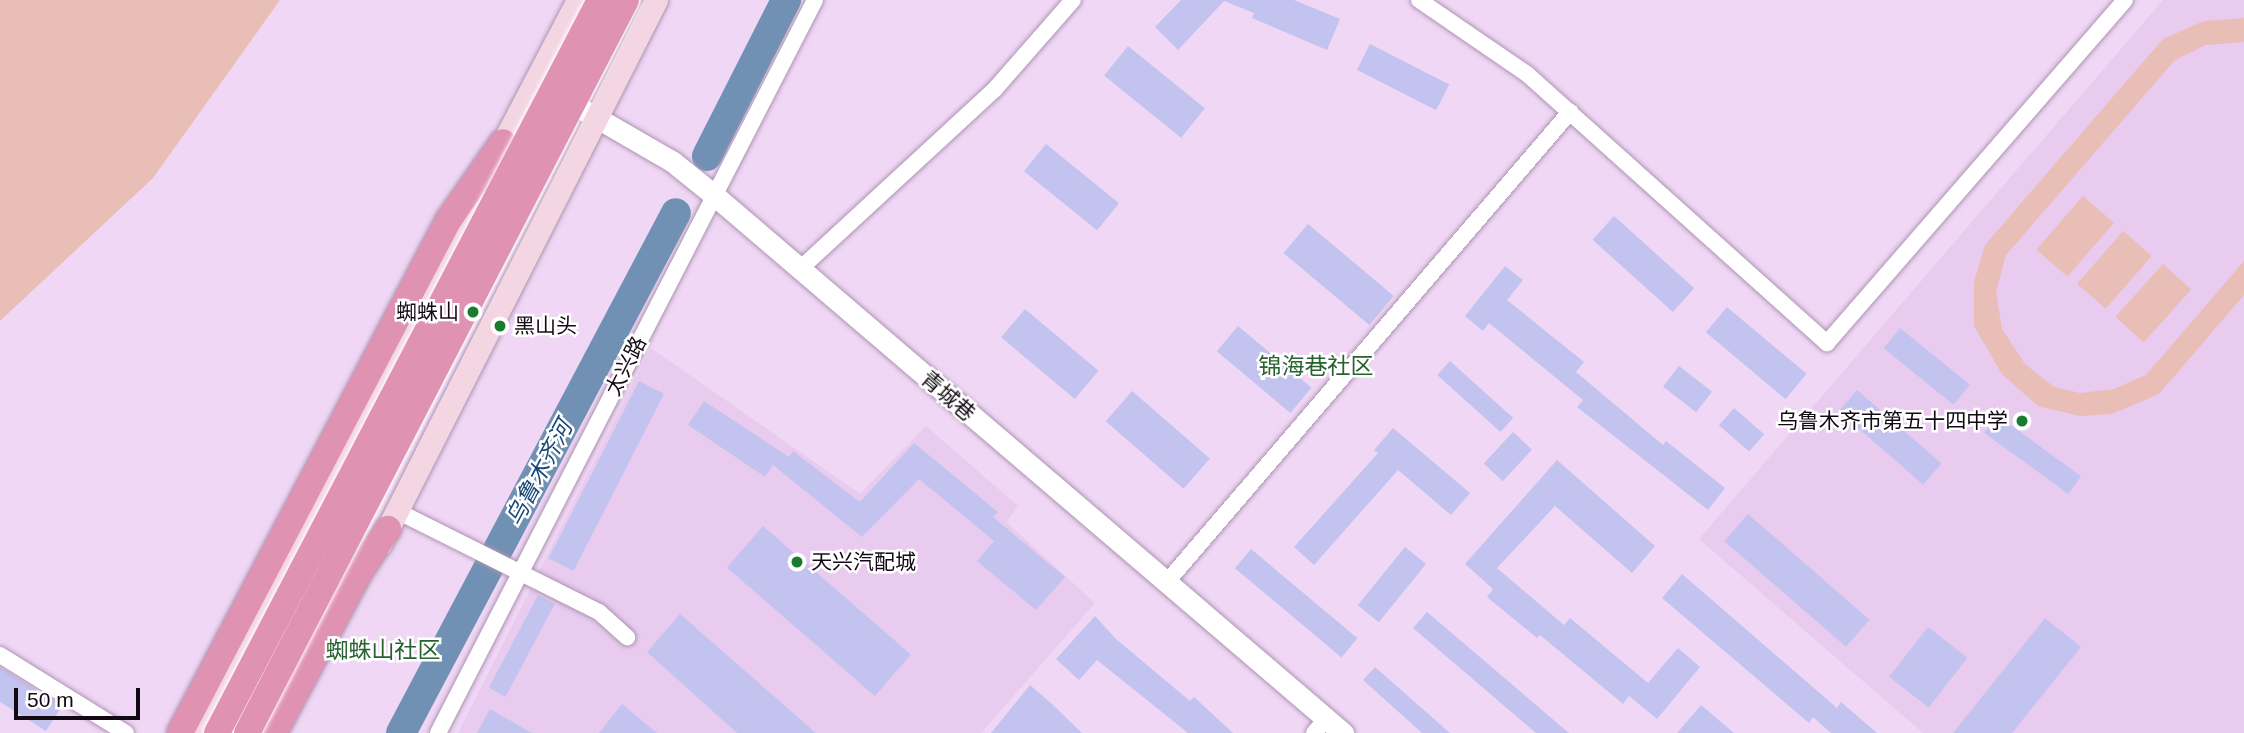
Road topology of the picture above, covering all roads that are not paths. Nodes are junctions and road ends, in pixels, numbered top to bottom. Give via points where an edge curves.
1 (578, 0) edge
2 (600, 0) edge
3 (626, 0) edge
4 (656, 0) edge
5 (815, 0) edge
6 (1073, 0) edge
7 (1419, 0) edge
8 (2125, 0) edge
9 (535, 82) junction
10 (1570, 112) junction
11 (598, 117) junction
12 (503, 142) junction
13 (714, 195) junction
14 (800, 269) junction
15 (393, 520) junction
16 (514, 571) junction
17 (1166, 583) junction
18 (627, 637) dead end
19 (0, 655) edge
20 (1320, 726) edge
21 (125, 733) edge
22 (180, 733) edge
23 (196, 733) edge
24 (217, 733) edge
25 (247, 733) edge
26 (274, 733) edge
27 (282, 733) edge
28 (438, 733) edge
29 (1343, 733) edge

1 - 9 main road
2 - 24 highway, bridge
3 - 25 highway, bridge
4 - 11 main road
5 - 13 street, 太兴路
6 - 14 street via 995,89
7 - 10 street via 1527,74
8 - 10 street via 1826,344
9 - 11 street, 青城巷
9 - 12 main road
10 - 17 street
11 - 13 street, 青城巷 via 673,162
11 - 15 main road
12 - 22 highway via 447,221
12 - 23 main road
13 - 14 street, 青城巷
13 - 16 street, 太兴路
14 - 17 street, 青城巷
15 - 16 street
15 - 26 highway via 359,573
15 - 27 main road
16 - 18 street via 598,612
16 - 28 street, 太兴路
17 - 20 street, 青城巷
19 - 21 street
20 - 29 street, 青城巷

